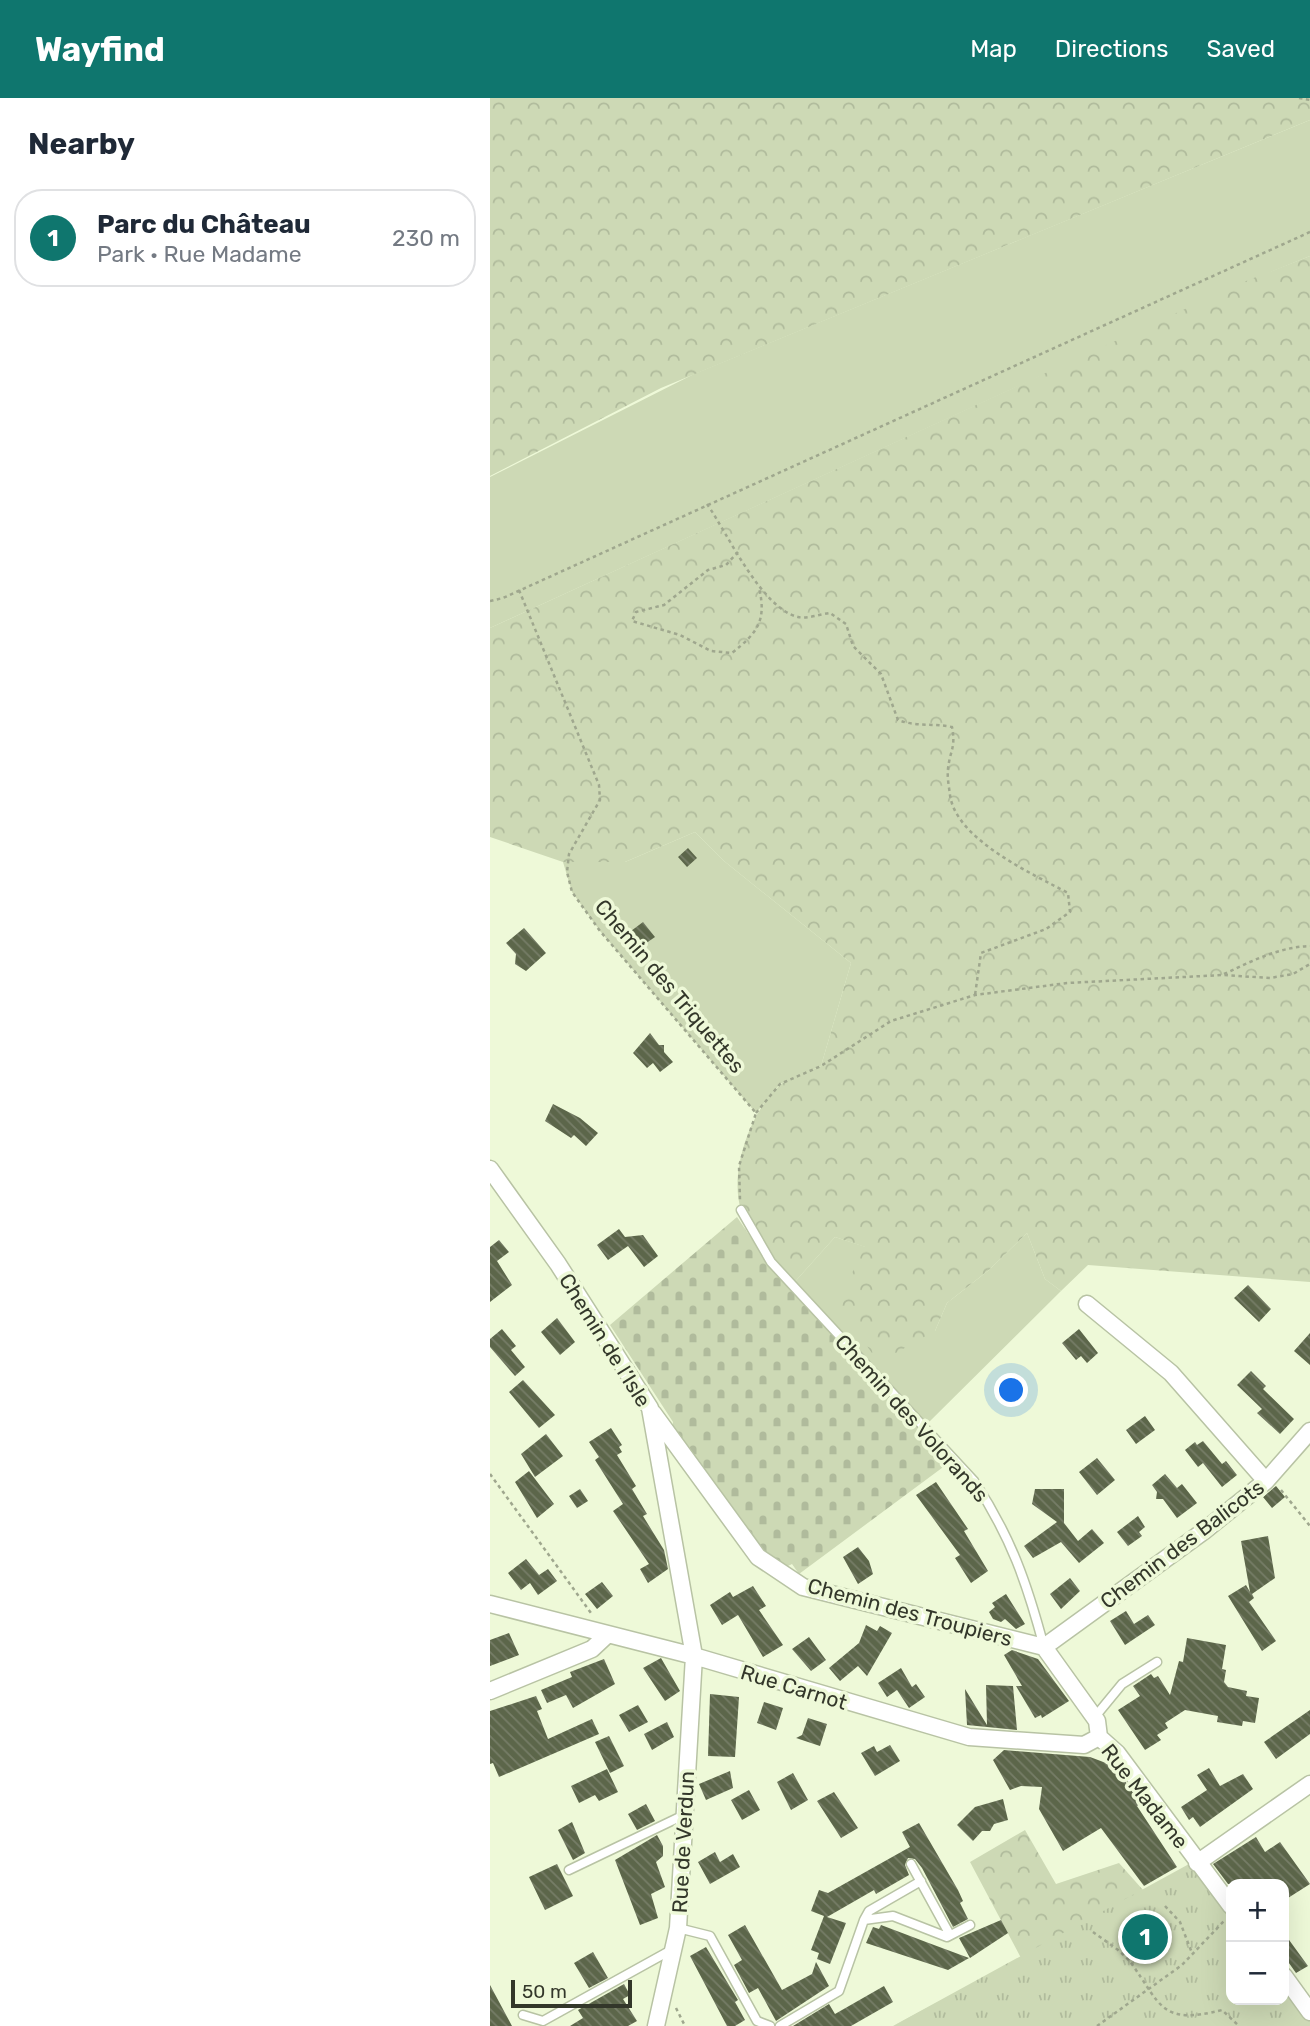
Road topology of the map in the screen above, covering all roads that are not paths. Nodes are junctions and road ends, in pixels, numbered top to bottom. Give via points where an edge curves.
1 (490, 1170) edge
2 (741, 1210) road end
3 (1087, 1304) dead end
4 (650, 1408) junction
5 (1310, 1431) edge
6 (1268, 1479) junction
7 (490, 1604) edge
8 (607, 1635) junction
9 (1044, 1647) junction
10 (694, 1656) junction
11 (1157, 1662) dead end
12 (490, 1691) edge
13 (1094, 1718) junction
14 (1099, 1737) junction
15 (1310, 1784) edge
16 (684, 1815) junction
17 (1197, 1863) junction
18 (911, 1864) dead end
19 (569, 1870) dead end
20 (921, 1881) junction
21 (1226, 1900) edge
22 (864, 1920) junction
23 (970, 1924) dead end
24 (678, 1927) junction
25 (950, 1935) junction
26 (673, 1949) junction
27 (1289, 1983) edge
28 (1310, 2012) edge
29 (523, 2015) dead end
30 (656, 2026) edge
31 (770, 2026) edge
32 (780, 2026) edge

1 - 4 street, Chemin de l’Isle via 565,1274
2 - 9 lane, Chemin des Volorands via 771,1262 974,1482 998,1518 1026,1579
3 - 6 street via 1171,1373
4 - 9 street, Chemin des Troupiers via 758,1557 803,1587
4 - 10 street, Chemin de l’Isle
5 - 6 street, Chemin des Balicots
6 - 9 street, Chemin des Balicots
7 - 8 street, Rue Carnot
8 - 10 street, Rue Carnot
8 - 12 street via 592,1649
9 - 13 street, Rue Madame
10 - 14 street, Rue Carnot via 969,1737 1083,1745
10 - 16 street, Rue de Verdun
11 - 13 lane via 1122,1684
13 - 14 street, Rue Madame
14 - 17 street, Rue Madame via 1117,1753
15 - 17 street
16 - 19 lane
16 - 24 street, Rue de Verdun
17 - 21 street, Rue Madame
18 - 20 lane
20 - 22 lane via 869,1911
20 - 25 lane
22 - 25 lane via 893,1916
22 - 32 lane via 839,1991
23 - 25 lane
24 - 26 street, Rue de Verdun
24 - 31 lane via 710,1936 757,2021
26 - 29 lane via 543,2021
26 - 30 street, Rue de Verdun
27 - 28 street

